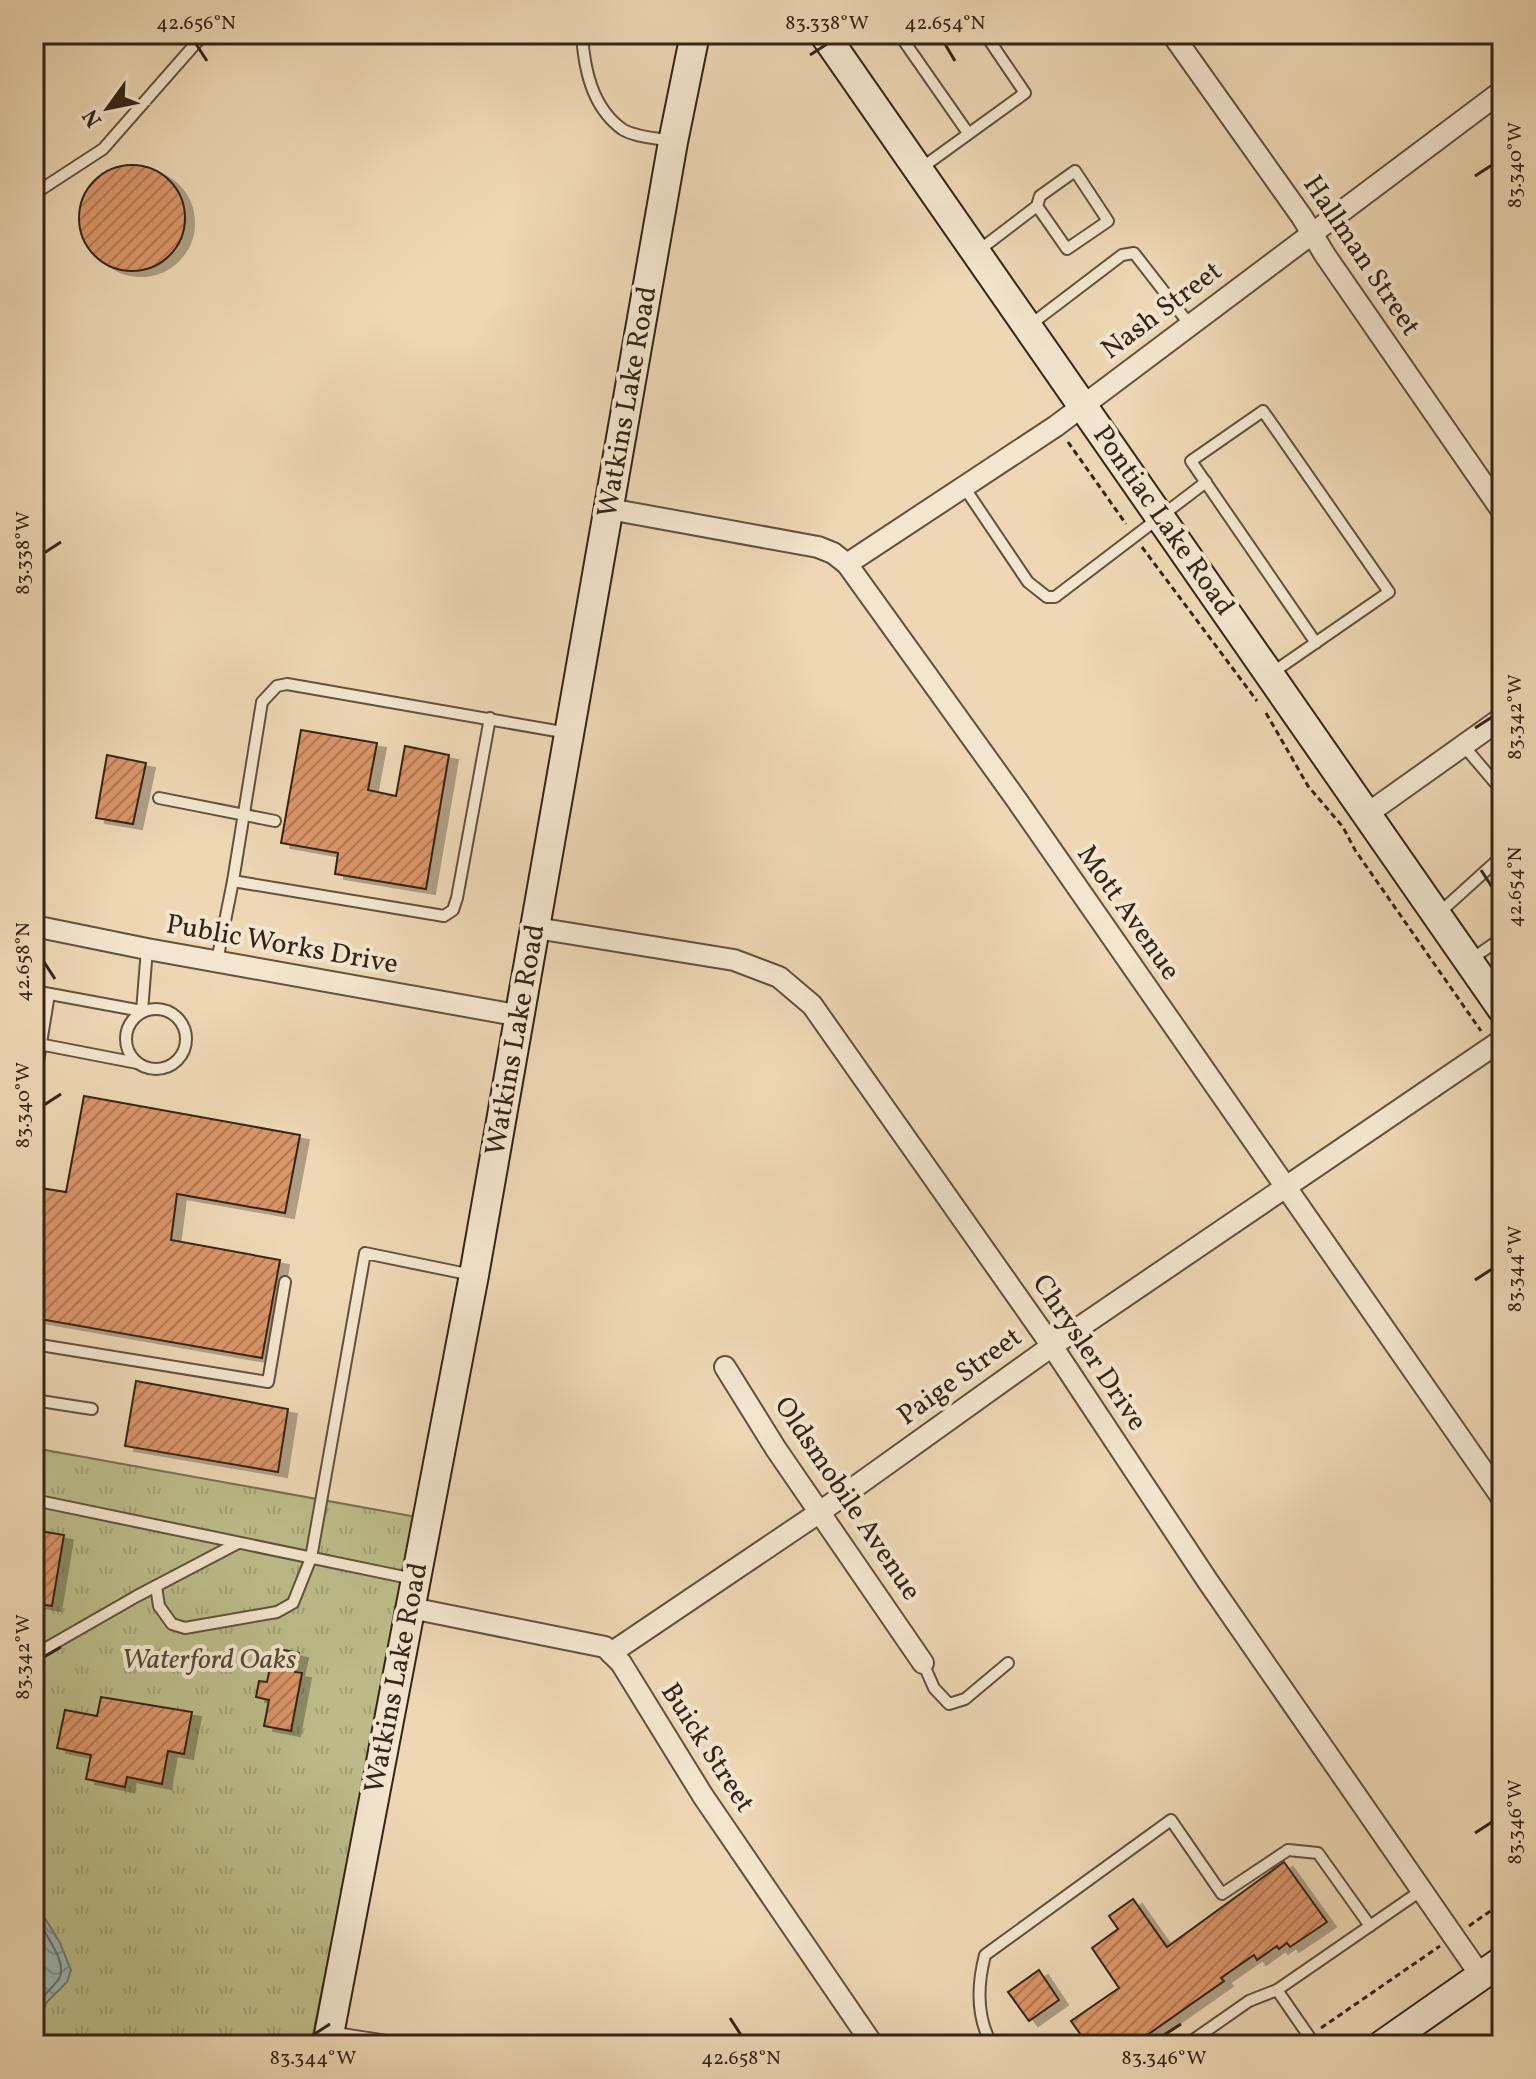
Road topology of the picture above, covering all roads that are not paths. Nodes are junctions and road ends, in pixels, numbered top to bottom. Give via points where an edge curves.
1 (204, 34) edge
2 (582, 34) edge
3 (695, 34) edge
4 (824, 34) edge
5 (899, 34) edge
6 (985, 34) edge
7 (1172, 34) edge
8 (1502, 91) edge
9 (968, 133) junction
10 (673, 142) junction
11 (918, 170) junction
12 (34, 194) edge
13 (1037, 206) junction
14 (1312, 233) junction
15 (976, 252) junction
16 (1190, 325) junction
17 (1028, 326) junction
18 (1083, 406) junction
19 (1206, 482) junction
20 (964, 487) junction
21 (609, 509) junction
22 (1502, 511) edge
23 (1159, 515) junction
24 (847, 564) junction
25 (1316, 643) junction
26 (1270, 675) junction
27 (490, 718) junction
28 (1502, 718) edge
29 (570, 733) junction
30 (1463, 745) junction
31 (1502, 791) edge
32 (159, 798) dead end
33 (1367, 814) junction
34 (244, 815) junction
35 (275, 821) dead end
36 (1502, 856) edge
37 (233, 881) junction
38 (1437, 915) junction
39 (34, 926) edge
40 (536, 928) junction
41 (1502, 938) edge
42 (147, 949) junction
43 (217, 961) junction
44 (1468, 961) junction
45 (34, 991) edge
46 (49, 994) junction
47 (1502, 1009) edge
48 (142, 1011) junction
49 (521, 1016) junction
50 (1494, 1038) edge
51 (38, 1044) edge
52 (137, 1063) junction
53 (34, 1086) edge
54 (1284, 1186) junction
55 (474, 1275) junction
56 (285, 1282) dead end
57 (34, 1344) edge
58 (1052, 1346) junction
59 (725, 1367) dead end
60 (34, 1400) edge
61 (92, 1409) dead end
62 (1502, 1498) edge
63 (34, 1500) edge
64 (820, 1512) junction
65 (238, 1543) junction
66 (311, 1558) junction
67 (416, 1580) junction
68 (156, 1586) junction
69 (411, 1608) junction
70 (611, 1653) junction
71 (34, 1655) edge
72 (923, 1663) joint
73 (1008, 1663) dead end
74 (1422, 1890) junction
75 (1370, 1926) junction
76 (1492, 1969) edge
77 (1277, 1990) junction
78 (1312, 2040) edge
79 (328, 2041) edge
80 (381, 2045) edge
81 (873, 2045) edge
82 (992, 2045) edge
83 (1186, 2045) edge
84 (1382, 2045) edge

1 - 12 lane via 103,149
2 - 10 lane via 595,99 623,130
3 - 10 street, Watkins Lake Road
4 - 11 street, Pontiac Lake Road
5 - 9 lane
6 - 9 lane via 1025,93
7 - 14 street, Hallman Street
8 - 14 street, Nash Street
9 - 11 lane
10 - 21 street, Watkins Lake Road
11 - 15 street, Pontiac Lake Road
13 - 13 lane via 1040,196 1075,171 1108,221 1067,249
13 - 15 lane
14 - 16 street, Nash Street
14 - 22 street, Hallman Street
15 - 17 street, Pontiac Lake Road
16 - 17 lane via 1134,253 1122,255
16 - 18 street, Nash Street
17 - 18 street, Pontiac Lake Road
18 - 20 street, Nash Street
18 - 23 street, Pontiac Lake Road
19 - 23 lane
19 - 25 lane
19 - 25 lane via 1191,461 1263,411 1389,592
20 - 23 lane via 1028,582 1047,597 1070,588
20 - 24 street, Nash Street
21 - 24 street, Mott Avenue via 818,547
21 - 29 street, Watkins Lake Road
23 - 26 street, Pontiac Lake Road
24 - 54 street, Mott Avenue
25 - 26 lane
26 - 33 street, Pontiac Lake Road
27 - 29 lane
27 - 34 lane via 277,686 262,702
27 - 37 lane via 457,898 444,916
28 - 30 street
29 - 40 street, Watkins Lake Road
30 - 31 lane
30 - 33 street
32 - 34 lane
33 - 38 street, Pontiac Lake Road
34 - 35 lane
34 - 37 lane
36 - 38 lane
37 - 43 lane
38 - 44 street, Pontiac Lake Road
39 - 42 street, Public Works Drive
40 - 49 street, Watkins Lake Road
40 - 58 street, Chrysler Drive via 734,960 779,977 812,1005 836,1037
41 - 44 lane
42 - 43 street, Public Works Drive
42 - 48 lane
43 - 49 street, Public Works Drive
44 - 47 street, Pontiac Lake Road
45 - 46 lane
46 - 48 lane
46 - 51 lane
48 - 52 lane via 126,1036
48 - 52 lane via 171,1013 186,1037 181,1055 166,1068
49 - 55 street, Watkins Lake Road
50 - 54 street, Paige Street
51 - 52 lane
51 - 53 lane
54 - 58 street, Paige Street
54 - 62 street, Mott Avenue
55 - 66 lane via 365,1253
55 - 67 street, Watkins Lake Road
56 - 57 lane via 268,1382
58 - 64 street, Paige Street
58 - 74 street, Chrysler Drive
59 - 64 street, Oldsmobile Avenue
60 - 61 lane
63 - 65 lane
64 - 70 street, Paige Street
64 - 72 street, Oldsmobile Avenue
65 - 66 lane
65 - 68 lane
66 - 67 lane
66 - 68 lane via 293,1603 277,1612 185,1628 172,1624 159,1606
67 - 69 street, Watkins Lake Road
68 - 71 lane
69 - 70 street via 575,1639
69 - 79 street, Watkins Lake Road
70 - 81 street, Buick Street
72 - 73 lane via 934,1688 949,1704 965,1699
74 - 75 lane
74 - 76 street, Chrysler Drive via 1454,1937
75 - 77 lane
75 - 82 lane via 1318,1853 1288,1850 1222,1894 1171,1820 985,1955 979,2006
76 - 84 street
77 - 78 lane
77 - 83 lane via 1249,2001
79 - 80 street

